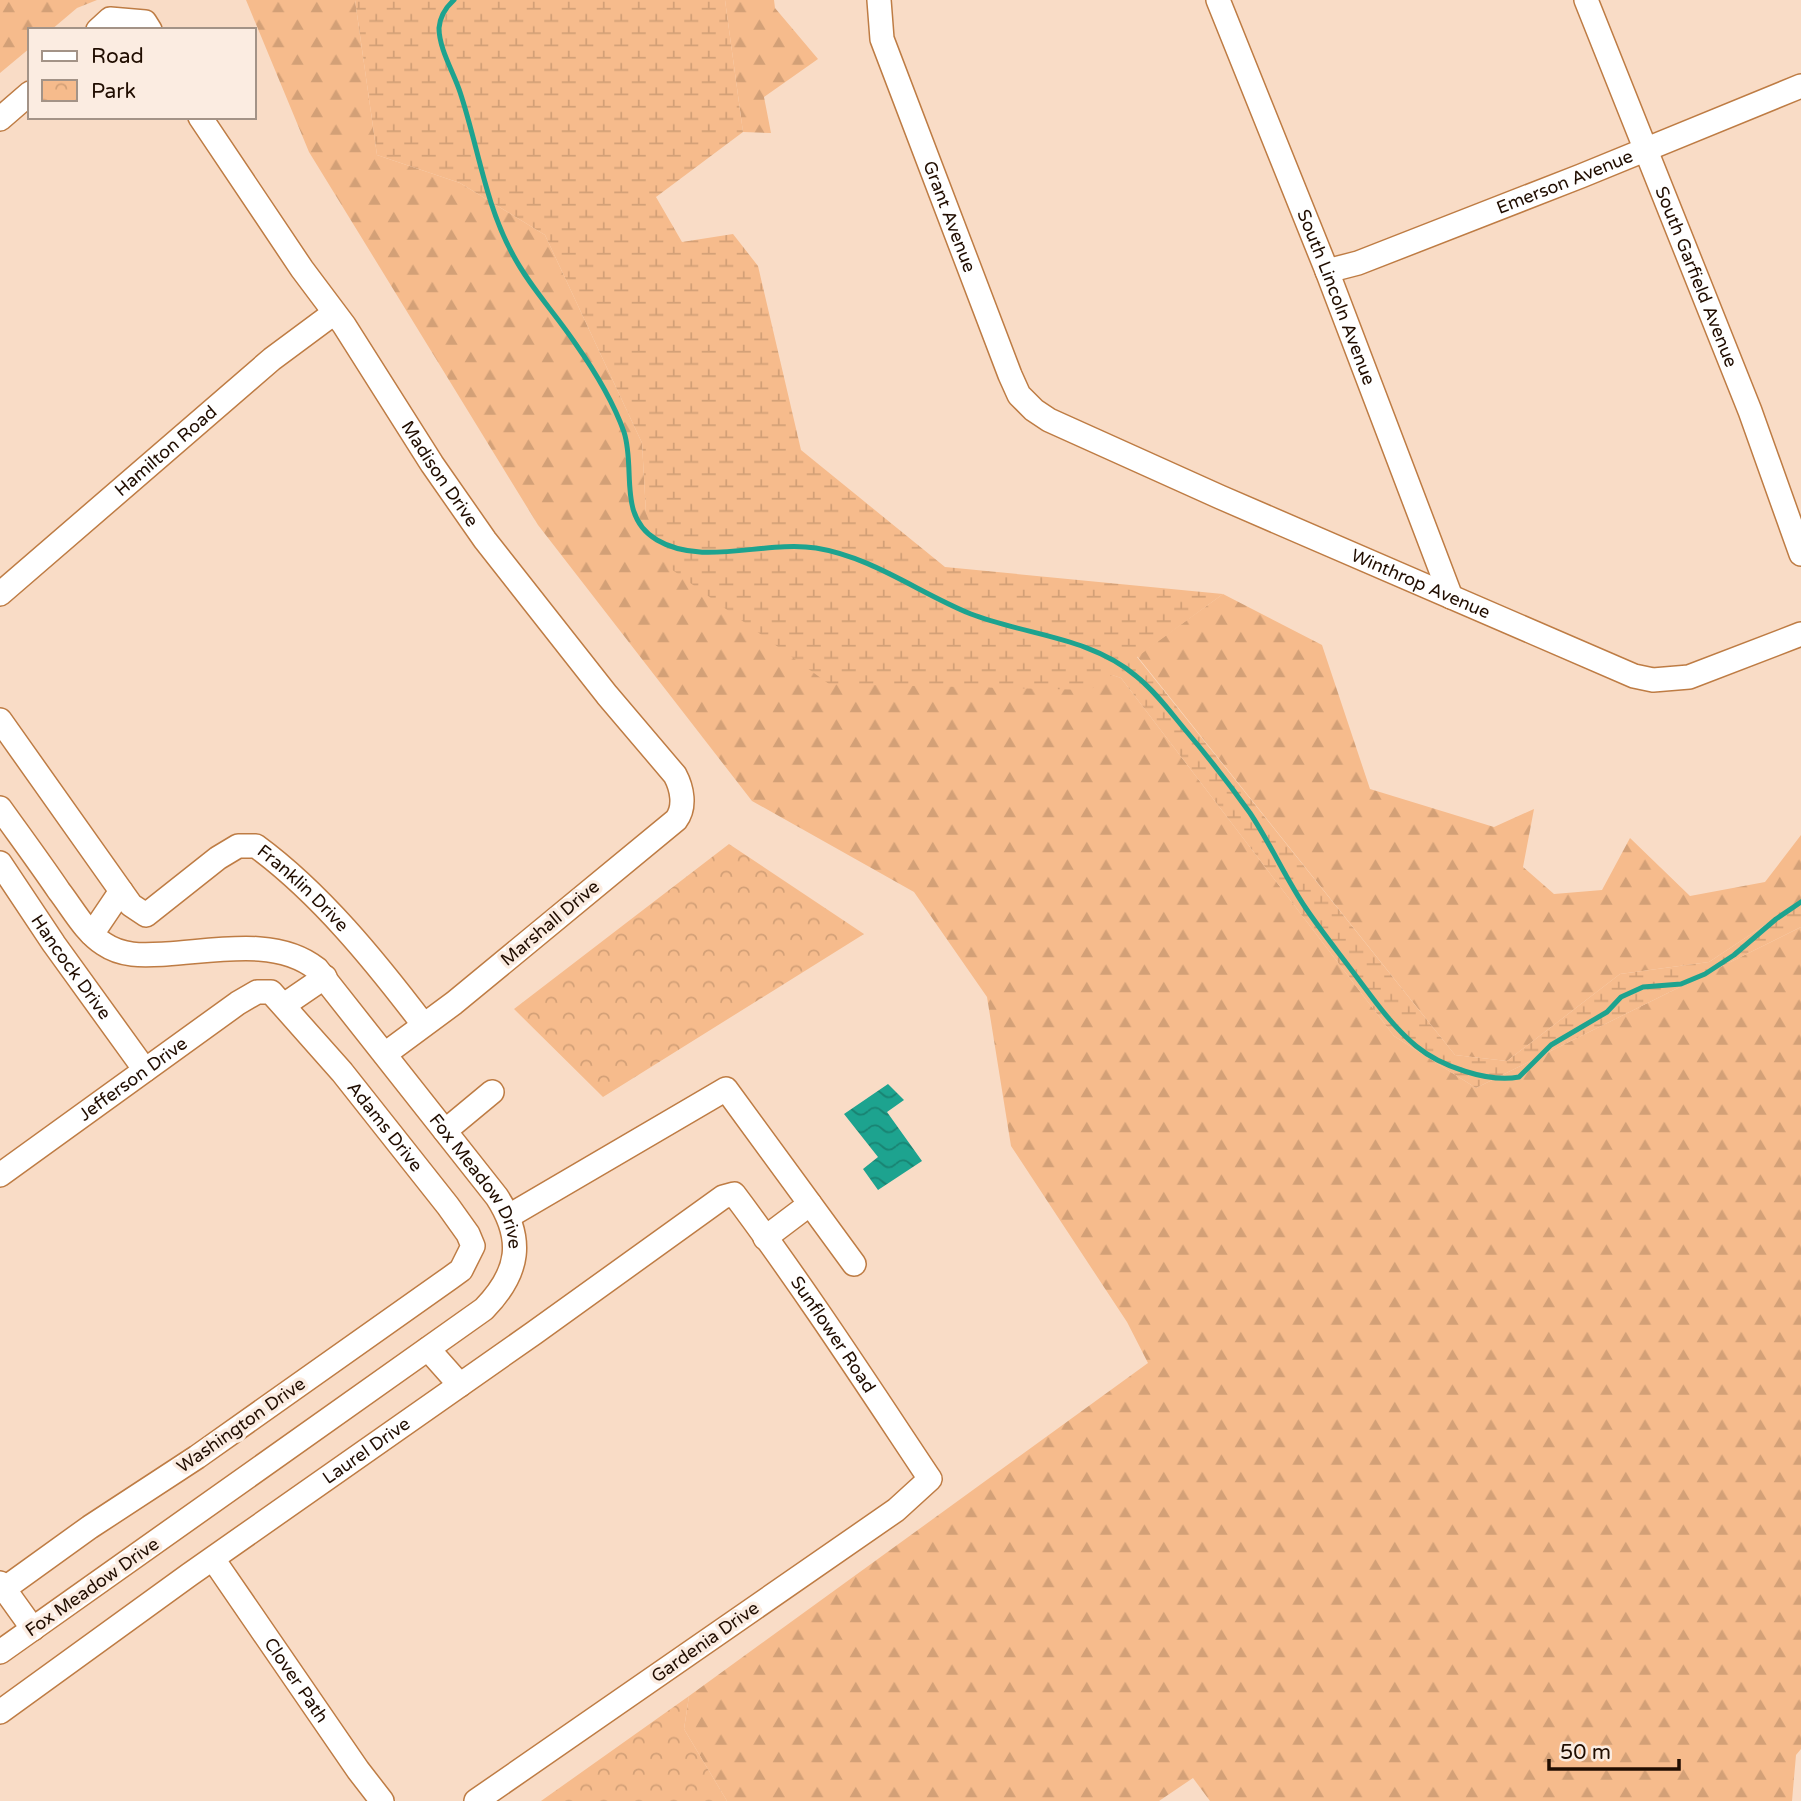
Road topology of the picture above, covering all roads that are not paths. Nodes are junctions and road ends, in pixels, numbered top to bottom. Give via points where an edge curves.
1 (879, 0) edge
2 (1218, 0) edge
3 (1586, 0) edge
4 (100, 28) edge
5 (149, 28) edge
6 (1801, 86) edge
7 (28, 95) edge
8 (0, 118) edge
9 (201, 119) edge
10 (1646, 149) junction
11 (1327, 271) junction
12 (334, 313) junction
13 (1049, 419) joint
14 (1801, 554) edge
15 (0, 594) edge
16 (1451, 597) junction
17 (1801, 634) edge
18 (0, 720) edge
19 (0, 808) edge
20 (676, 820) joint
21 (0, 863) edge
22 (121, 891) junction
23 (92, 934) junction
24 (324, 977) junction
25 (278, 998) junction
26 (423, 1024) junction
27 (385, 1054) junction
28 (145, 1070) junction
29 (492, 1092) dead end
30 (446, 1131) junction
31 (0, 1175) edge
32 (734, 1194) joint
33 (810, 1204) junction
34 (509, 1216) junction
35 (765, 1238) junction
36 (854, 1264) dead end
37 (461, 1270) joint
38 (428, 1349) junction
39 (460, 1385) junction
40 (930, 1479) joint
41 (213, 1559) junction
42 (8, 1583) edge
43 (33, 1629) junction
44 (0, 1652) edge
45 (0, 1712) edge
46 (382, 1801) edge
47 (476, 1801) edge

1 - 13 street, Grant Avenue via 882,38 1010,375 1019,395
2 - 11 street, South Lincoln Avenue
3 - 10 street, South Garfield Avenue
4 - 5 street via 110,19 145,22
6 - 10 street, Emerson Avenue
7 - 8 street
9 - 12 street, Madison Drive
10 - 11 street, Emerson Avenue via 1358,263
10 - 14 street, South Garfield Avenue
11 - 16 street, South Lincoln Avenue
12 - 15 street, Hamilton Road via 272,359
12 - 20 street, Madison Drive via 485,540 675,775 682,788
13 - 16 street, Winthrop Avenue
16 - 17 street, Winthrop Avenue via 1616,669 1653,680 1689,677
18 - 22 street, Franklin Drive
19 - 23 street, Fox Meadow Drive
20 - 26 street, Marshall Drive
21 - 28 street, Hancock Drive
22 - 23 street
22 - 26 street, Franklin Drive via 146,915 218,858 238,846 256,846 344,929
23 - 24 street, Fox Meadow Drive via 113,949 143,955 277,950 300,958
24 - 25 street, Jefferson Drive
24 - 27 street, Fox Meadow Drive
25 - 28 street, Jefferson Drive via 257,992
25 - 37 street, Adams Drive via 468,1234 473,1246
26 - 27 street
27 - 30 street, Fox Meadow Drive
28 - 31 street, Jefferson Drive
29 - 30 street
30 - 34 street, Fox Meadow Drive
32 - 35 street, Sunflower Road
32 - 39 street, Laurel Drive via 723,1197
33 - 34 street via 726,1089
33 - 35 street
33 - 36 street
34 - 38 street, Fox Meadow Drive via 515,1241 513,1261 499,1291 484,1309
35 - 40 street, Sunflower Road
37 - 42 street, Washington Drive via 197,1457
38 - 39 street
38 - 43 street, Fox Meadow Drive
39 - 41 street, Laurel Drive
40 - 47 street, Gardenia Drive via 896,1510
41 - 45 street, Laurel Drive
41 - 46 street, Clover Path
42 - 43 street
43 - 44 street, Fox Meadow Drive

